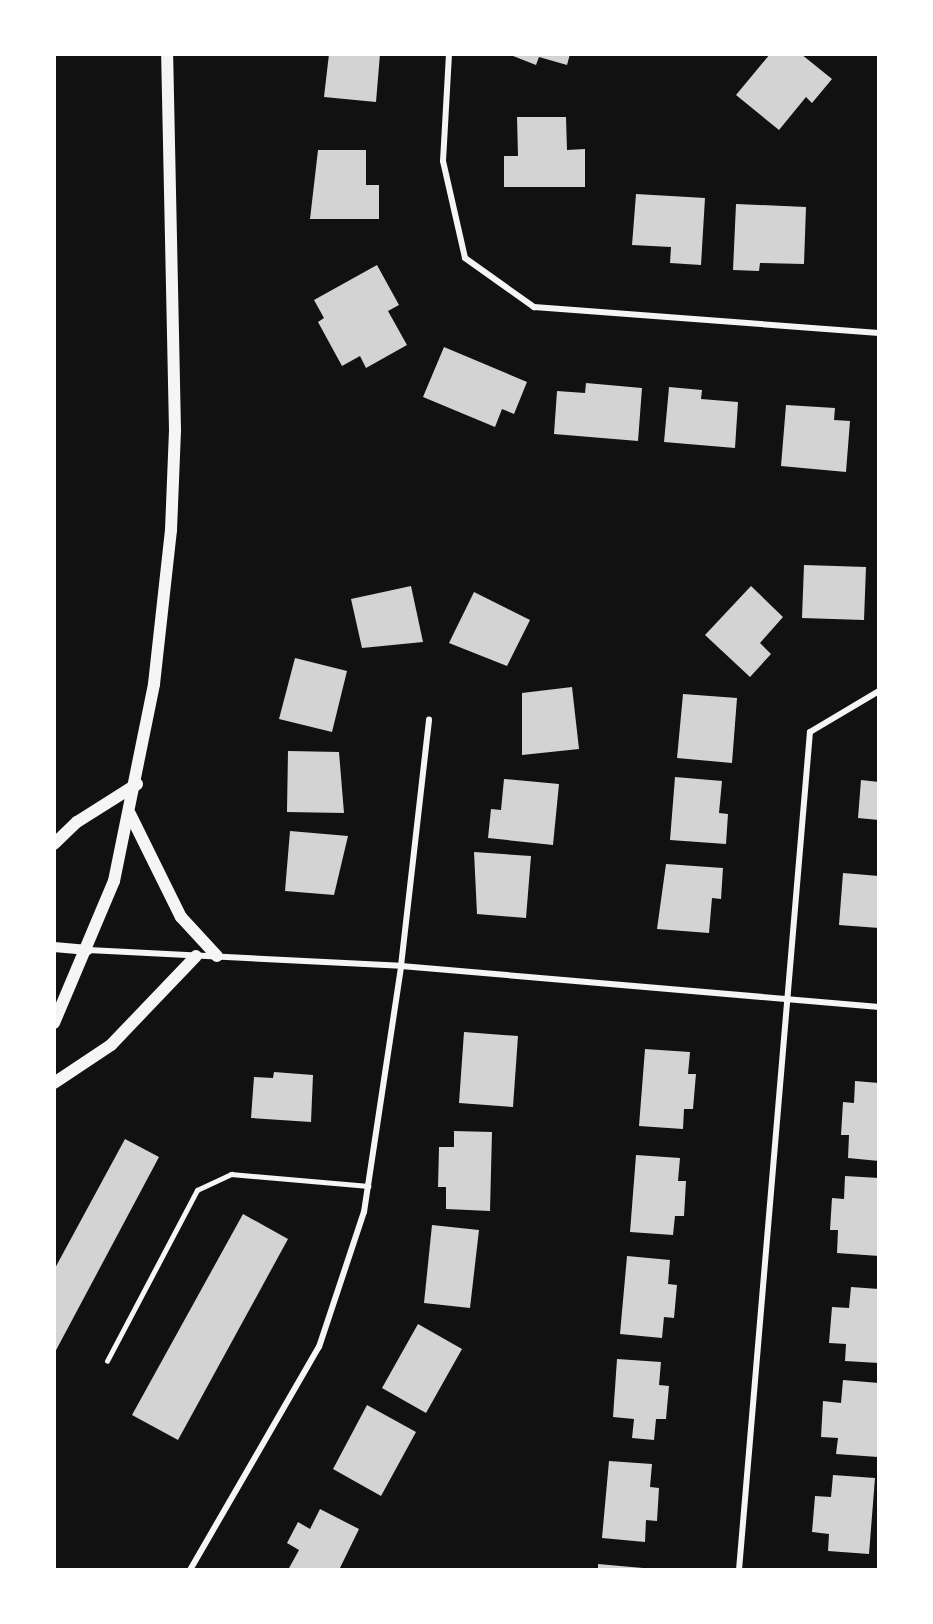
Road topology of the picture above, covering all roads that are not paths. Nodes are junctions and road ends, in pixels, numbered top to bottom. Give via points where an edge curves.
1 (167, 54) edge
2 (449, 54) edge
3 (879, 333) edge
4 (879, 691) edge
5 (429, 720) dead end
6 (137, 783) junction
7 (130, 814) junction
8 (54, 844) edge
9 (54, 947) edge
10 (88, 950) junction
11 (196, 956) junction
12 (217, 957) junction
13 (401, 966) junction
14 (784, 997) junction
15 (879, 1007) edge
16 (54, 1023) edge
17 (54, 1083) edge
18 (368, 1186) junction
19 (107, 1360) dead end
20 (190, 1570) edge
21 (739, 1570) edge

1 - 6 main road via 175,430 171,530
2 - 3 street via 443,160 465,258 534,307
4 - 14 street via 810,732
5 - 13 street
6 - 7 main road
6 - 8 main road via 77,822
7 - 10 main road via 114,881
7 - 12 main road via 181,917
9 - 10 street
10 - 11 street
10 - 16 main road
11 - 12 street
11 - 17 main road via 111,1045
12 - 13 street
13 - 14 street
13 - 18 street
14 - 15 street
14 - 21 street
18 - 19 lane via 231,1174 197,1190
18 - 20 street via 319,1347

